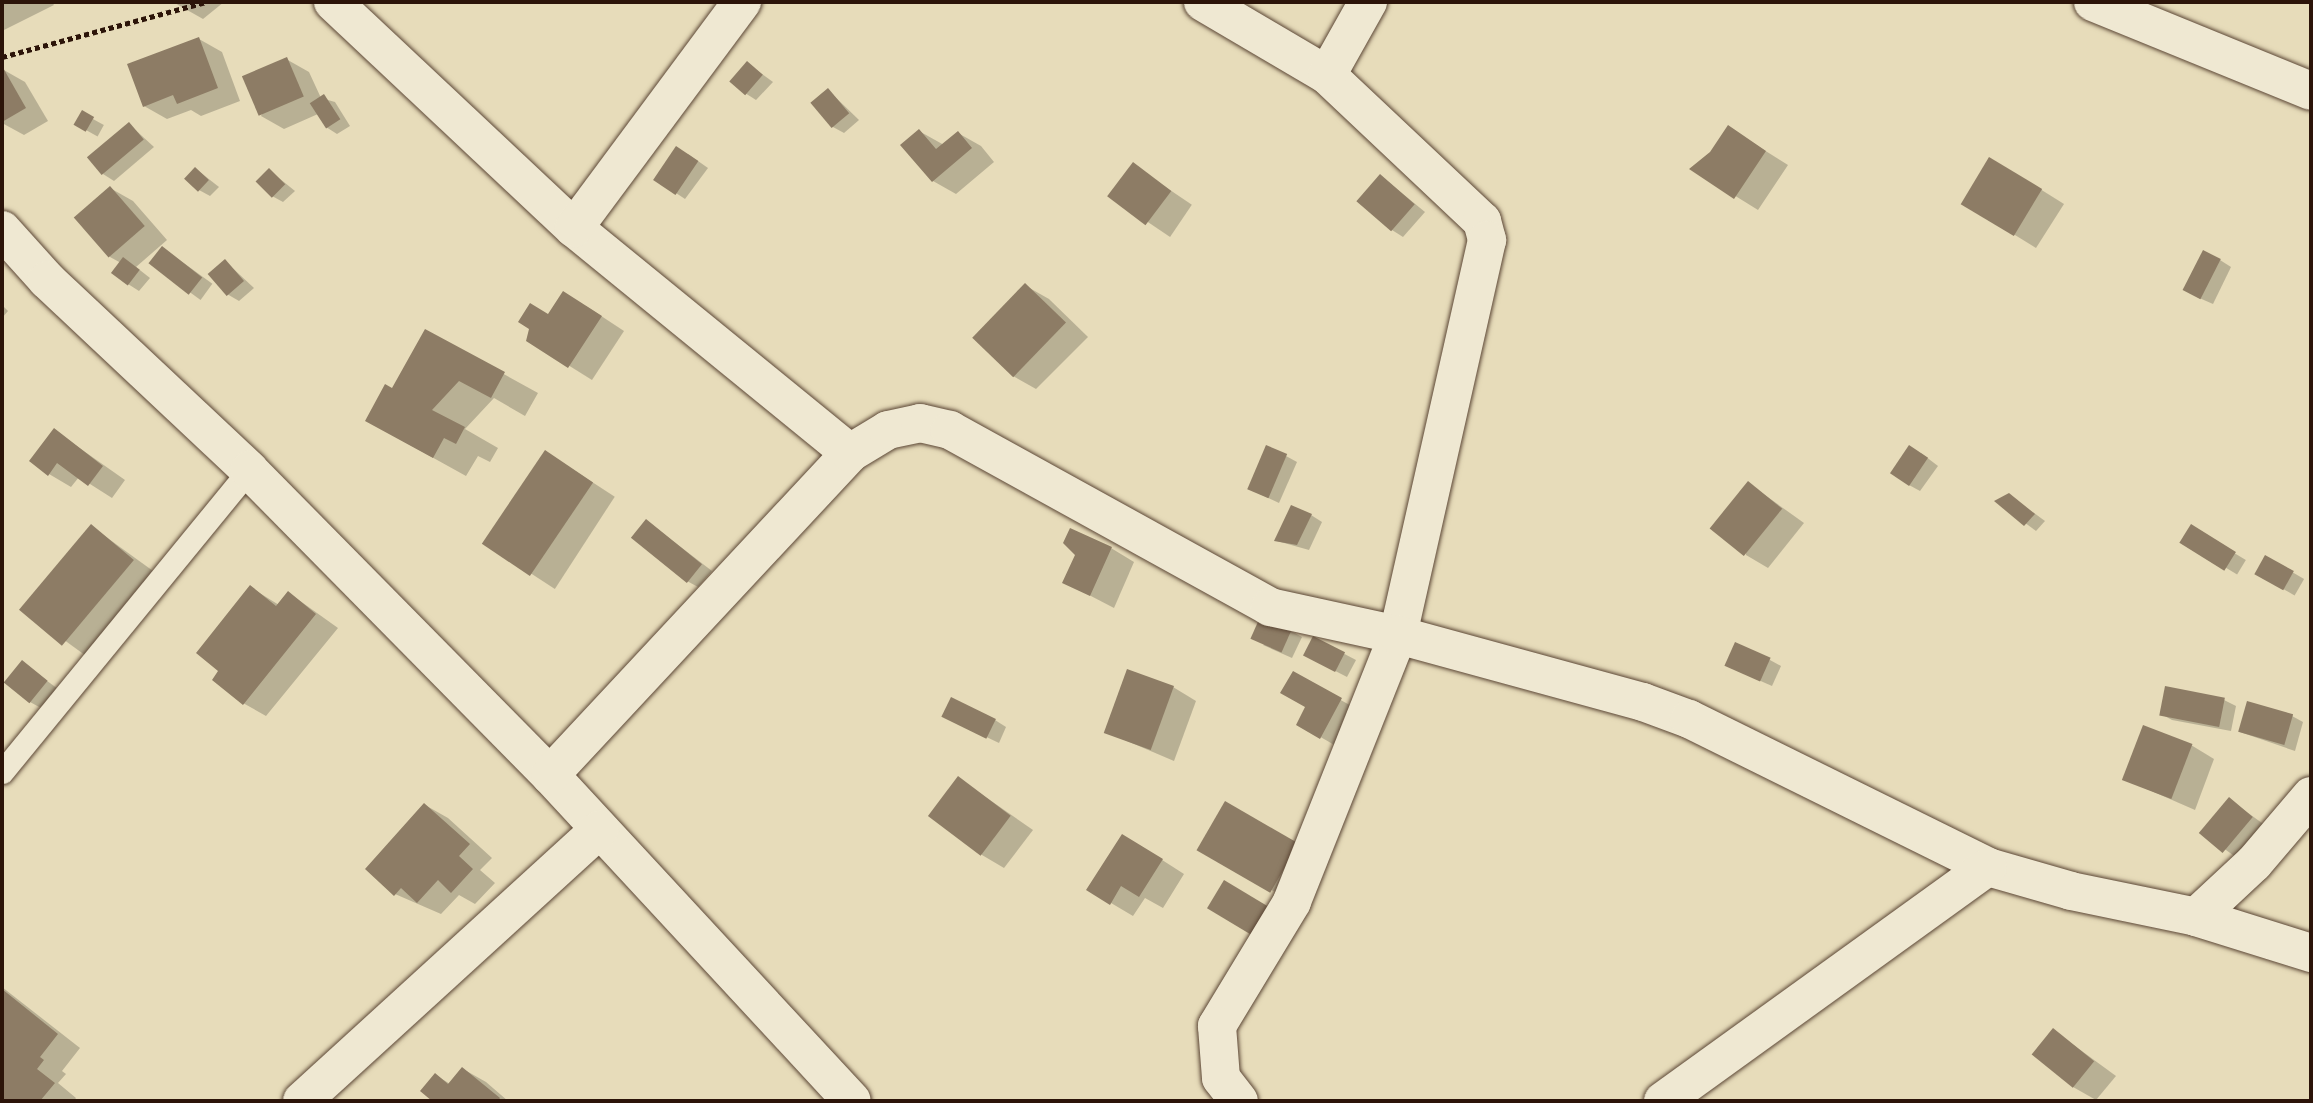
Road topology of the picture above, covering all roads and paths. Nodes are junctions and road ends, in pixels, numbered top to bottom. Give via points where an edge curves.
1 (206, 2) edge
2 (333, 2) edge
3 (742, 2) edge
4 (1203, 2) edge
5 (1368, 2) edge
6 (2093, 2) edge
7 (2, 57) edge
8 (1326, 75) junction
9 (2311, 91) edge
10 (574, 228) junction
11 (2, 230) edge
12 (850, 453) junction
13 (249, 470) junction
14 (1398, 635) junction
15 (2, 772) edge
16 (550, 775) junction
17 (2311, 796) edge
18 (600, 829) junction
19 (1988, 867) junction
20 (2196, 917) junction
21 (2311, 953) edge
22 (302, 1101) edge
23 (852, 1101) edge
24 (1239, 1101) edge
25 (1663, 1101) edge

1 - 7 path
2 - 10 street
3 - 10 street
4 - 8 street
5 - 8 street
6 - 9 street
8 - 14 street via 1482,221 1487,240
10 - 12 street
11 - 13 street via 47,280
12 - 14 street via 888,430 920,423 950,430 1254,601
12 - 16 street
13 - 15 lane
13 - 16 street
14 - 19 street via 1643,702 1689,719
14 - 24 street via 1292,902 1217,1026 1215,1047 1221,1077
16 - 18 street
17 - 20 street via 2254,863
18 - 22 street
18 - 23 street
19 - 20 street via 2071,891
19 - 25 street
20 - 21 street

